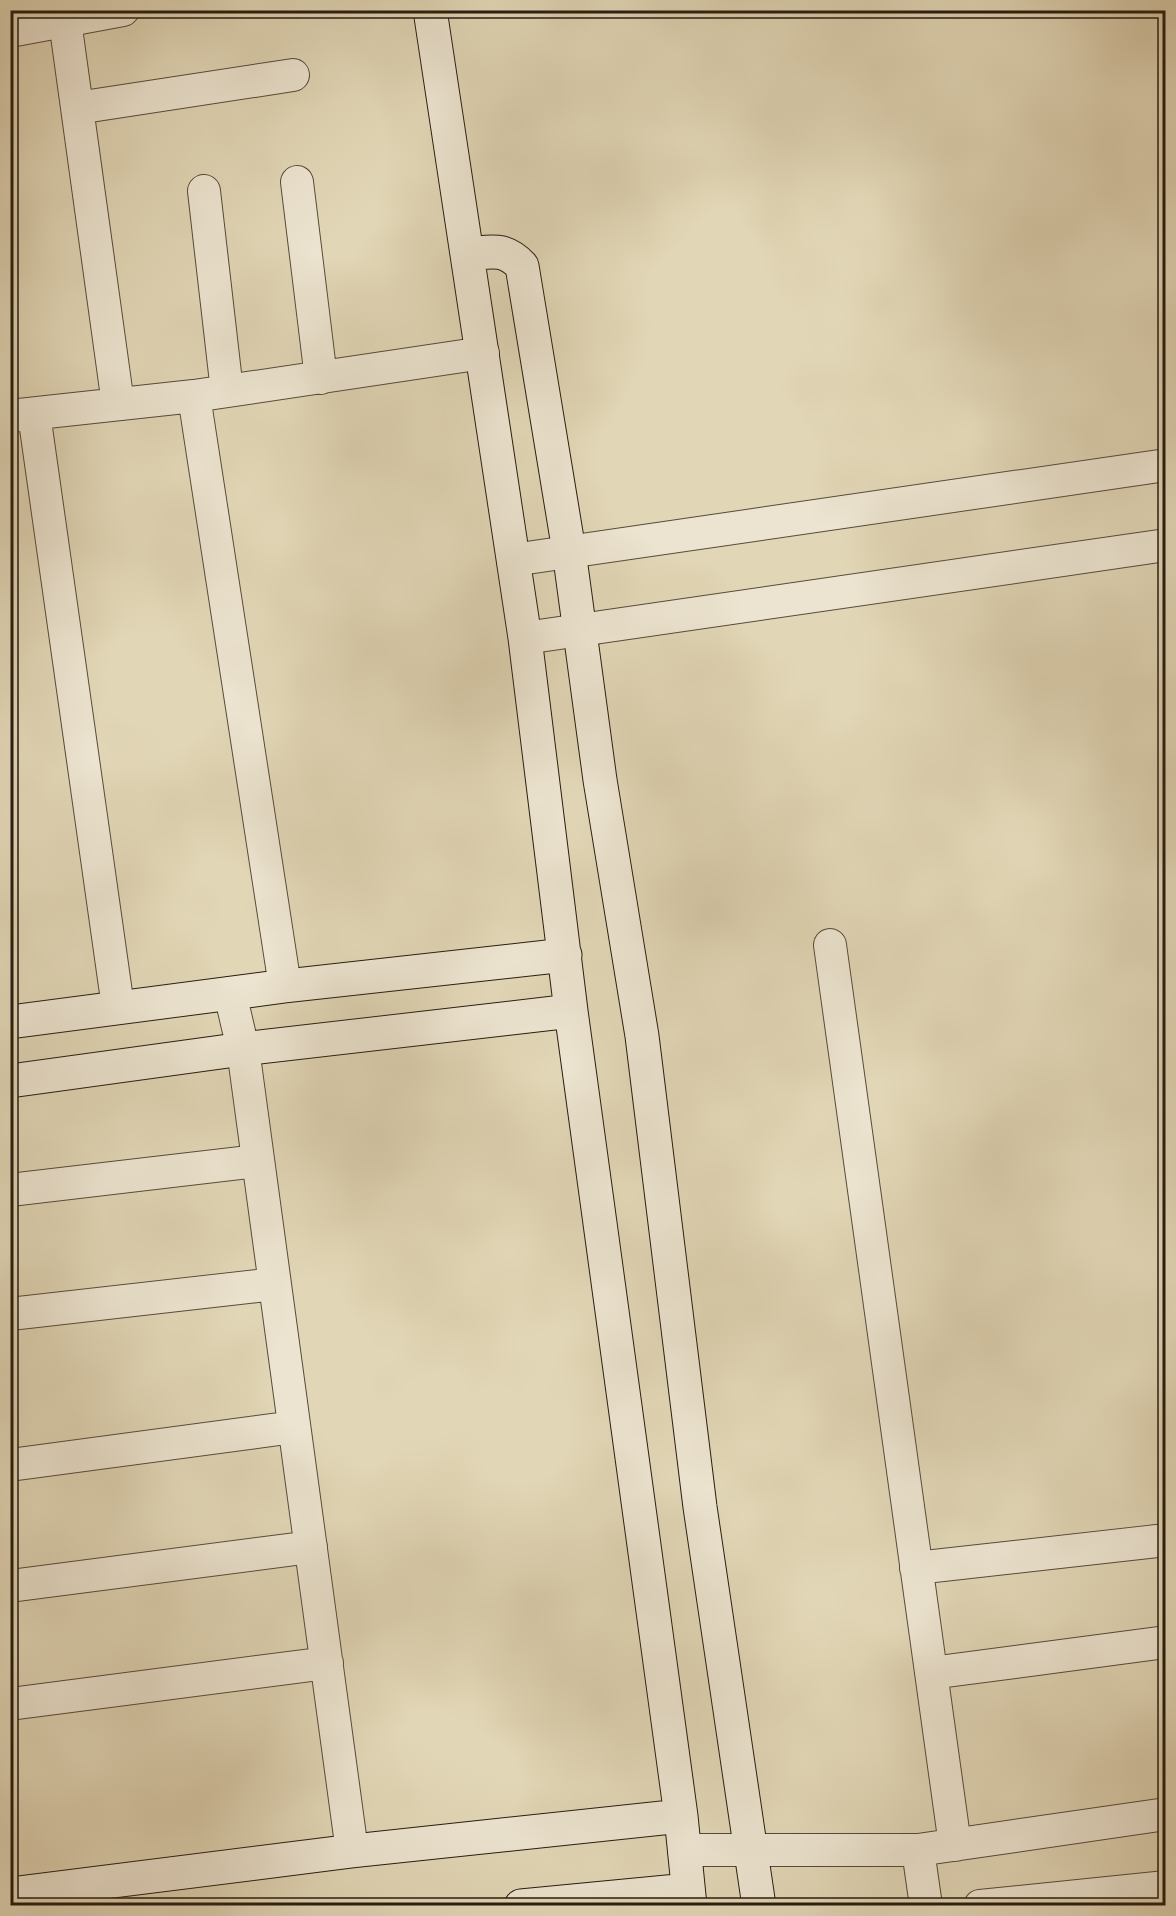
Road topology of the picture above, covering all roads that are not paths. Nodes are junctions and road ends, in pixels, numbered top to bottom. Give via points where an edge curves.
1 (123, 10) edge
2 (430, 10) edge
3 (65, 21) junction
4 (10, 31) edge
5 (293, 75) dead end
6 (77, 108) junction
7 (297, 182) dead end
8 (204, 191) dead end
9 (468, 254) junction
10 (483, 353) junction
11 (321, 378) junction
12 (226, 391) junction
13 (194, 396) junction
14 (118, 404) junction
15 (22, 415) edge
16 (1166, 465) edge
17 (1166, 545) edge
18 (569, 551) junction
19 (513, 560) junction
20 (580, 629) junction
21 (525, 638) junction
22 (830, 945) dead end
23 (565, 955) junction
24 (285, 986) junction
25 (230, 993) junction
26 (118, 1007) junction
27 (570, 1011) junction
28 (10, 1022) edge
29 (243, 1049) junction
30 (10, 1081) edge
31 (258, 1161) junction
32 (10, 1190) edge
33 (275, 1284) junction
34 (10, 1314) edge
35 (294, 1427) junction
36 (10, 1465) edge
37 (1166, 1540) edge
38 (311, 1547) junction
39 (916, 1568) junction
40 (10, 1586) edge
41 (1166, 1642) edge
42 (327, 1663) junction
43 (931, 1673) junction
44 (10, 1704) edge
45 (1166, 1814) edge
46 (681, 1816) junction
47 (955, 1845) junction
48 (684, 1850) junction
49 (918, 1850) junction
50 (352, 1851) junction
51 (752, 1851) junction
52 (1166, 1887) edge
53 (10, 1894) edge
54 (689, 1898) edge
55 (521, 1905) edge
56 (759, 1905) edge
57 (926, 1905) edge
58 (980, 1905) edge

1 - 3 street
2 - 9 street
3 - 4 street
3 - 6 street
5 - 6 street
6 - 14 street
7 - 11 street
8 - 12 street
9 - 10 street
9 - 18 street via 498,251 512,255 522,266
10 - 11 street
10 - 19 street
11 - 12 street
12 - 13 street
13 - 14 street
13 - 24 street
14 - 15 street
15 - 26 street
16 - 18 street
17 - 20 street
18 - 19 street
18 - 20 street
19 - 21 street
20 - 21 street
20 - 51 street via 642,1036 700,1507
21 - 23 street
22 - 39 street
23 - 24 street
23 - 27 street
24 - 25 street
25 - 26 street
25 - 29 street
26 - 28 street
27 - 29 street
27 - 46 street
29 - 30 street
29 - 31 street
31 - 32 street
31 - 33 street
33 - 34 street
33 - 35 street
35 - 36 street
35 - 38 street
37 - 39 street
38 - 40 street
38 - 42 street
39 - 43 street
41 - 43 street
42 - 44 street
42 - 50 street
43 - 47 street
45 - 47 street
46 - 48 street
46 - 50 street
47 - 49 street
48 - 51 street
48 - 54 street
49 - 51 street
49 - 57 street
50 - 53 street
51 - 56 street
52 - 58 street
54 - 55 street

